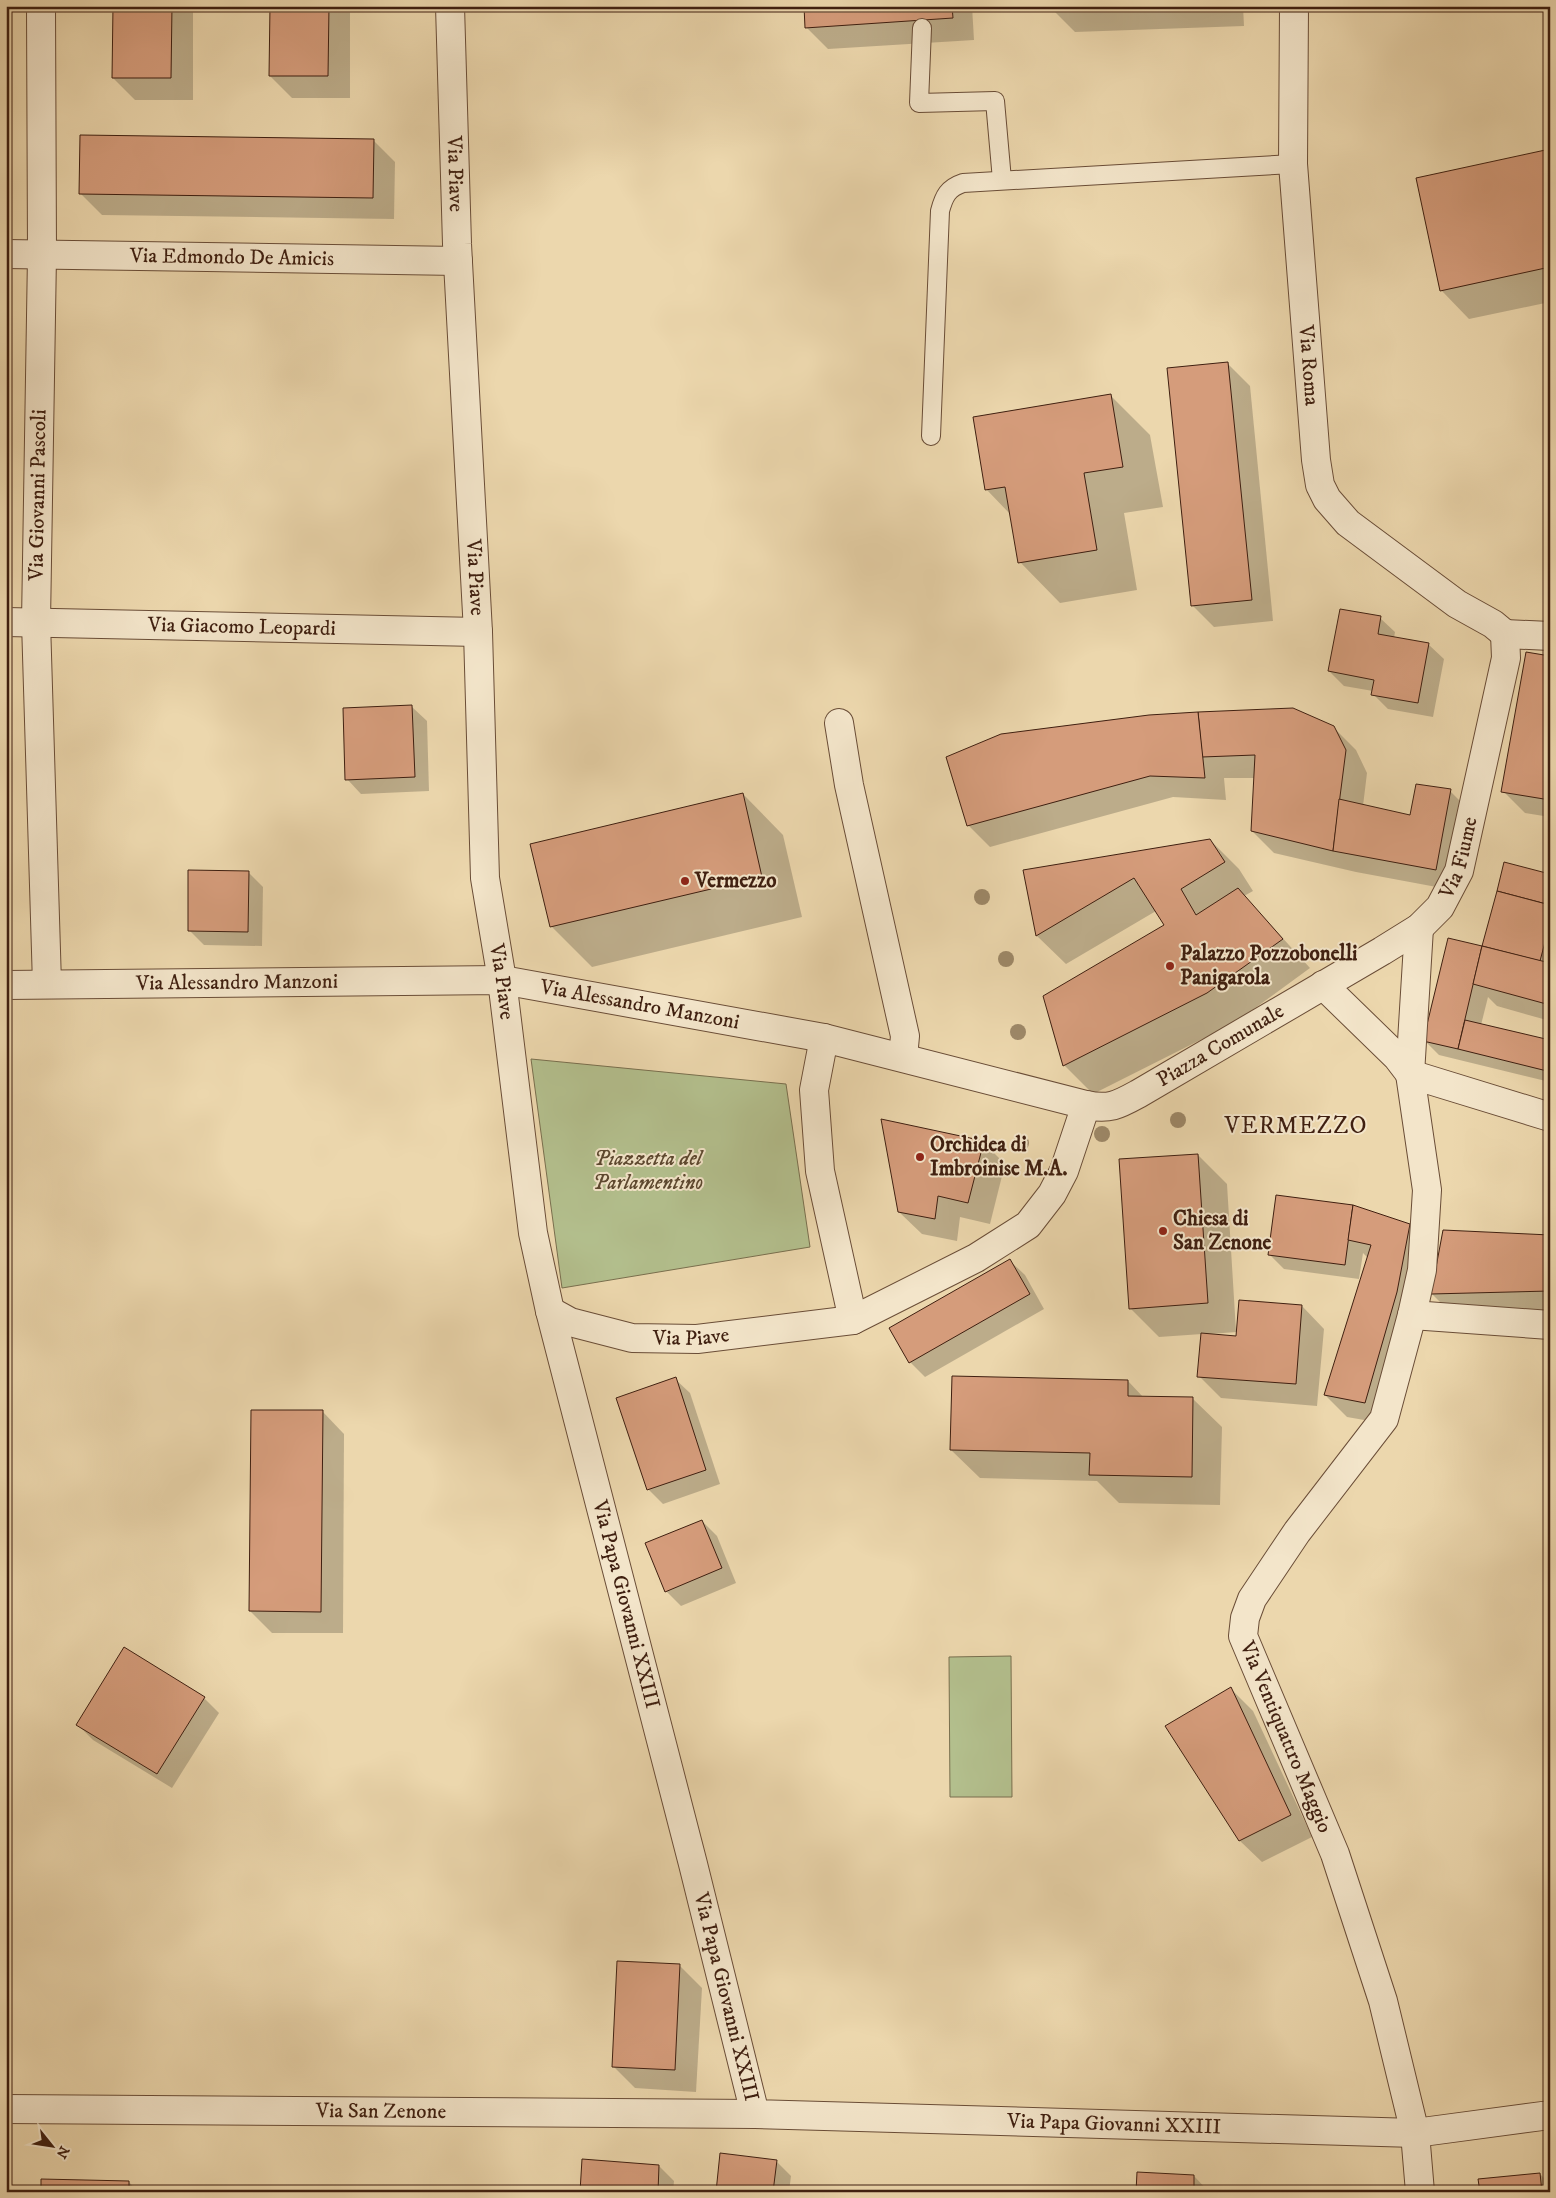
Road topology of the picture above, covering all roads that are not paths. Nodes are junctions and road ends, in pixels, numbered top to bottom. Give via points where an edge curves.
1 (41, 6) edge
2 (450, 6) edge
3 (1294, 6) edge
4 (922, 28) dead end
5 (1293, 164) junction
6 (1002, 180) junction
7 (6, 254) edge
8 (42, 254) junction
9 (458, 261) junction
10 (931, 436) dead end
11 (6, 622) edge
12 (36, 622) junction
13 (478, 632) junction
14 (1505, 634) junction
15 (1550, 636) edge
16 (839, 724) dead end
17 (1419, 928) junction
18 (502, 980) junction
19 (47, 984) junction
20 (6, 985) edge
21 (1322, 985) junction
22 (824, 1038) junction
23 (903, 1057) junction
24 (1410, 1074) junction
25 (1086, 1105) junction
26 (1550, 1117) edge
27 (550, 1311) junction
28 (1412, 1315) junction
29 (853, 1320) junction
30 (1550, 1325) edge
31 (6, 2109) edge
32 (755, 2114) junction
33 (1550, 2115) edge
34 (1415, 2133) junction
35 (1420, 2192) edge

1 - 8 street, Via Giovanni Pascoli
2 - 9 street, Via Piave
3 - 5 street, Via Roma
4 - 6 lane via 919,103 995,101
5 - 6 lane
5 - 14 street, Via Roma via 1316,460 1327,499 1348,523 1374,544
6 - 10 lane via 963,183 944,195 940,211
7 - 8 street, Via Edmondo De Amicis
8 - 9 street, Via Edmondo De Amicis
8 - 12 street, Via Giovanni Pascoli
9 - 13 street, Via Piave
11 - 12 street, Via Giacomo Leopardi
12 - 13 street, Via Giacomo Leopardi
12 - 19 street, Via Giovanni Pascoli
13 - 18 street, Via Piave via 486,878
14 - 15 street
14 - 17 street, Via Fiume via 1506,658 1459,871 1440,907
16 - 23 street via 849,785 905,1036
17 - 21 street, Via Fiume
17 - 24 street
18 - 19 street, Via Alessandro Manzoni
18 - 22 street, Via Alessandro Manzoni
18 - 27 street, Via Piave via 533,1233
19 - 20 street, Via Alessandro Manzoni
21 - 24 street via 1397,1057
21 - 25 street, Piazza Comunale via 1116,1106 1100,1108
22 - 23 street, Via Alessandro Manzoni
22 - 29 street via 814,1090 820,1171
23 - 25 street, Via Alessandro Manzoni
24 - 26 street
24 - 28 street, Via Ventiquattro Maggio via 1427,1190 1422,1270
25 - 29 street, Via Piave via 1064,1171 1052,1194 1028,1225 976,1258
27 - 29 street, Via Piave via 570,1322 632,1338 697,1339
27 - 32 street, Via Papa Giovanni XXIII
28 - 30 street
28 - 34 street, Via Ventiquattro Maggio via 1384,1419 1297,1532 1252,1599 1243,1636 1335,1854 1383,2001
31 - 32 street, Via San Zenone
32 - 34 street, Via Papa Giovanni XXIII
33 - 34 street, Via Papa Giovanni XXIII
34 - 35 street, Via Ventiquattro Maggio

